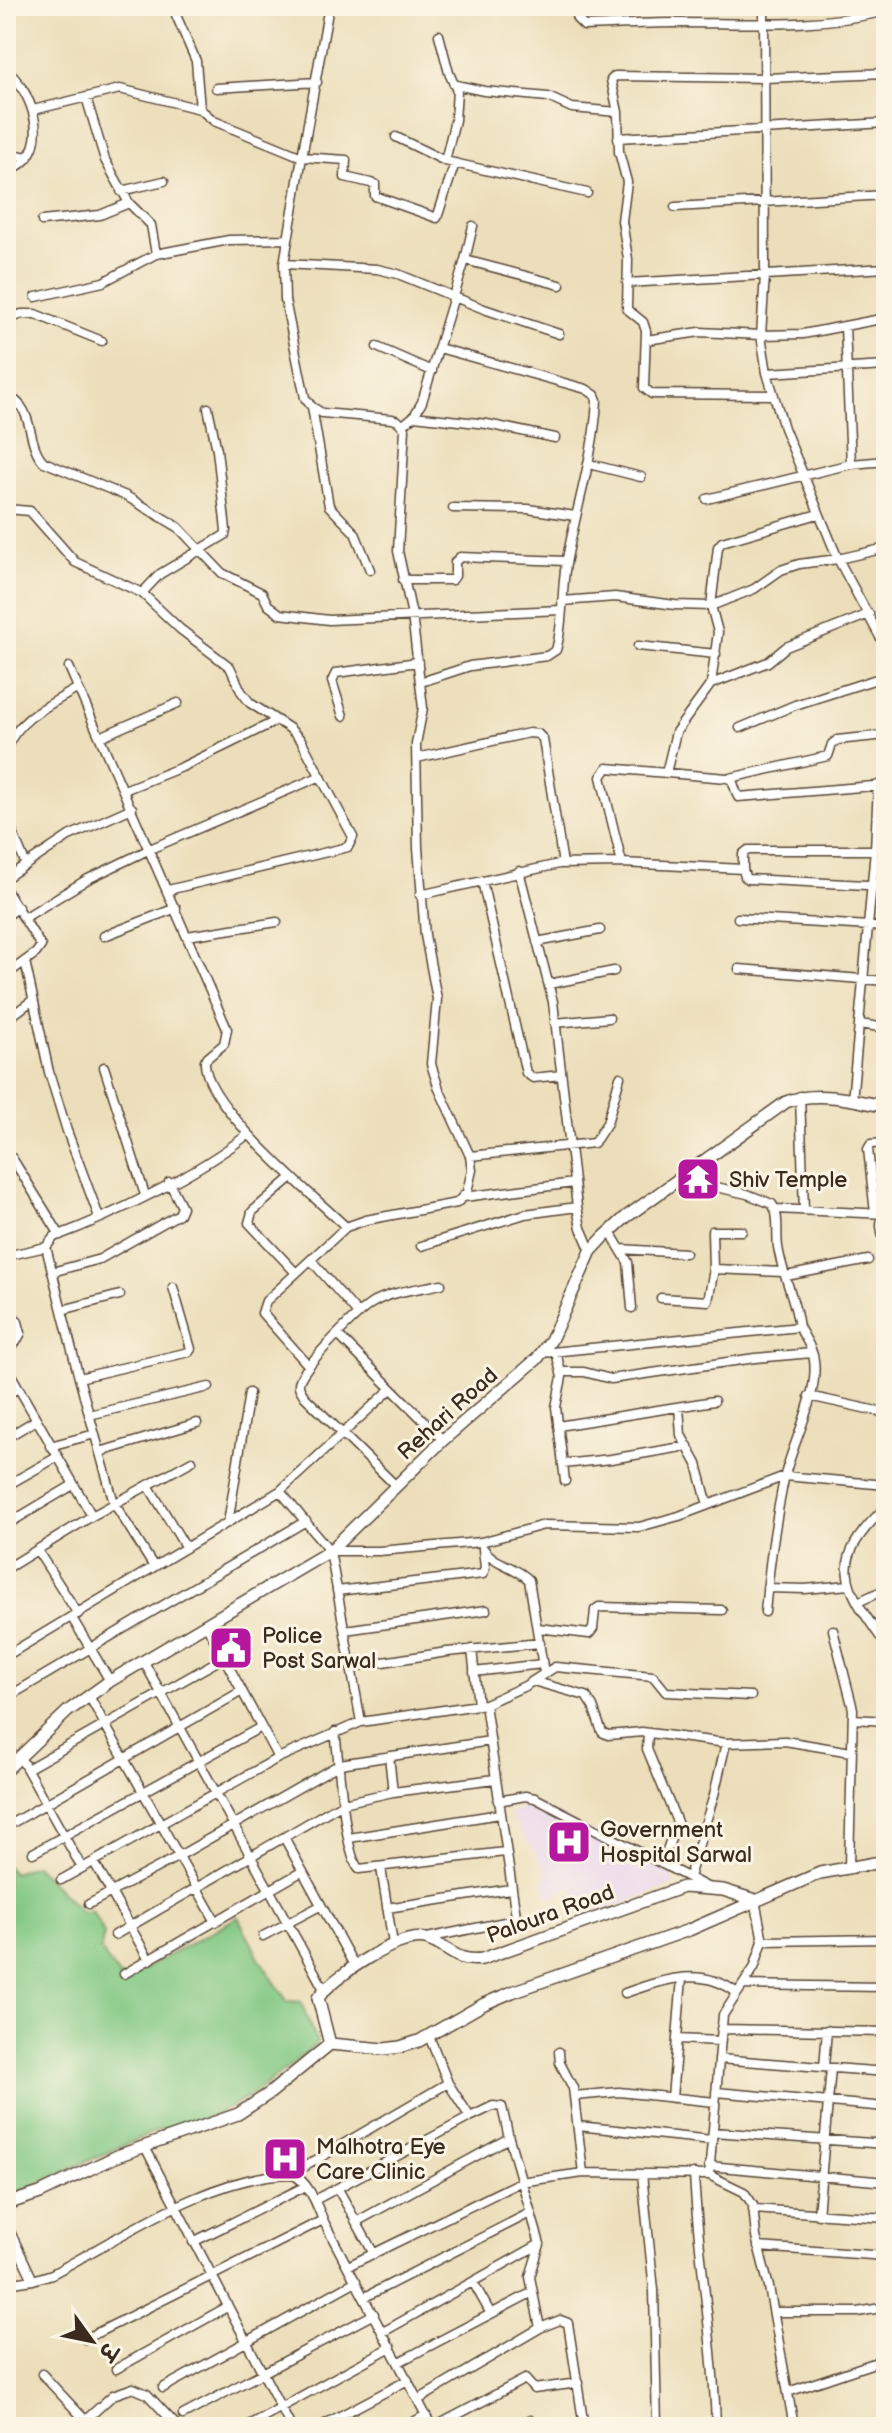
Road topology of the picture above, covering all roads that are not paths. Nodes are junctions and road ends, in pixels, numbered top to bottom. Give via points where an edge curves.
1 (175, 6) edge
2 (329, 6) edge
3 (573, 6) edge
4 (764, 6) edge
5 (886, 11) edge
6 (764, 25) junction
7 (439, 35) dead end
8 (6, 70) edge
9 (886, 73) edge
10 (765, 78) junction
11 (317, 82) junction
12 (456, 85) junction
13 (216, 88) dead end
14 (86, 97) junction
15 (200, 109) junction
16 (33, 110) junction
17 (618, 112) junction
18 (886, 123) edge
19 (764, 131) junction
20 (396, 137) dead end
21 (618, 138) junction
22 (6, 153) edge
23 (28, 157) junction
24 (302, 157) junction
25 (450, 162) junction
26 (6, 174) edge
27 (164, 181) dead end
28 (121, 191) junction
29 (587, 193) dead end
30 (886, 195) edge
31 (764, 202) junction
32 (129, 203) junction
33 (675, 207) dead end
34 (42, 221) dead end
35 (473, 226) dead end
36 (288, 239) junction
37 (156, 254) junction
38 (465, 260) junction
39 (284, 264) junction
40 (886, 268) edge
41 (765, 275) junction
42 (627, 283) junction
43 (560, 285) dead end
44 (36, 297) dead end
45 (454, 297) junction
46 (886, 318) edge
47 (6, 321) edge
48 (845, 327) junction
49 (559, 334) dead end
50 (761, 335) junction
51 (646, 340) junction
52 (102, 341) dead end
53 (377, 347) dead end
54 (439, 348) junction
55 (886, 366) edge
56 (846, 368) junction
57 (432, 371) junction
58 (767, 373) junction
59 (771, 395) junction
60 (6, 396) edge
61 (312, 407) junction
62 (208, 408) dead end
63 (414, 416) junction
64 (403, 425) junction
65 (555, 438) dead end
66 (886, 461) edge
67 (589, 464) junction
68 (851, 464) junction
69 (641, 477) dead end
70 (804, 477) junction
71 (707, 499) dead end
72 (453, 508) dead end
73 (6, 509) edge
74 (818, 514) junction
75 (575, 516) junction
76 (886, 548) edge
77 (198, 551) junction
78 (838, 559) junction
79 (566, 561) junction
80 (370, 570) dead end
81 (403, 580) junction
82 (142, 593) junction
83 (561, 605) junction
84 (711, 606) junction
85 (869, 614) junction
86 (412, 615) junction
87 (886, 621) edge
88 (874, 625) junction
89 (638, 646) dead end
90 (886, 648) edge
91 (716, 654) junction
92 (418, 662) junction
93 (69, 667) dead end
94 (886, 676) edge
95 (421, 682) junction
96 (711, 684) junction
97 (78, 688) junction
98 (178, 703) dead end
99 (343, 716) dead end
100 (276, 721) junction
101 (740, 728) dead end
102 (886, 735) edge
103 (100, 737) junction
104 (6, 749) edge
105 (417, 758) junction
106 (666, 773) junction
107 (321, 776) junction
108 (730, 778) junction
109 (882, 785) edge
110 (124, 790) junction
111 (132, 808) junction
112 (6, 817) edge
113 (150, 849) junction
114 (875, 850) junction
115 (886, 852) edge
116 (622, 863) junction
117 (563, 864) junction
118 (26, 865) junction
119 (743, 869) junction
120 (519, 871) junction
121 (6, 878) edge
122 (482, 881) junction
123 (873, 885) junction
124 (886, 886) edge
125 (6, 890) edge
126 (168, 890) junction
127 (420, 895) junction
128 (18, 907) junction
129 (176, 908) junction
130 (6, 917) edge
131 (24, 918) junction
132 (738, 918) dead end
133 (277, 922) dead end
134 (869, 925) junction
135 (886, 927) edge
136 (600, 930) dead end
137 (104, 936) dead end
138 (187, 936) junction
139 (537, 942) junction
140 (25, 961) junction
141 (739, 969) dead end
142 (614, 971) dead end
143 (6, 975) edge
144 (864, 978) junction
145 (886, 981) edge
146 (549, 984) junction
147 (33, 1000) junction
148 (609, 1018) dead end
149 (6, 1020) edge
150 (555, 1023) junction
151 (860, 1024) junction
152 (886, 1028) edge
153 (104, 1067) dead end
154 (561, 1075) junction
155 (620, 1077) dead end
156 (800, 1096) junction
157 (852, 1101) junction
158 (886, 1107) edge
159 (247, 1135) junction
160 (886, 1143) edge
161 (569, 1147) junction
162 (6, 1154) edge
163 (470, 1156) junction
164 (292, 1177) junction
165 (681, 1179) junction
166 (169, 1182) junction
167 (574, 1183) junction
168 (145, 1195) junction
169 (464, 1197) junction
170 (577, 1207) junction
171 (775, 1209) junction
172 (804, 1210) junction
173 (881, 1213) edge
174 (99, 1217) junction
175 (346, 1227) junction
176 (742, 1231) dead end
177 (610, 1232) junction
178 (60, 1235) junction
179 (421, 1246) dead end
180 (46, 1247) junction
181 (621, 1249) junction
182 (591, 1251) junction
183 (685, 1253) dead end
184 (886, 1255) edge
185 (6, 1256) edge
186 (311, 1260) junction
187 (868, 1260) dead end
188 (713, 1270) junction
189 (52, 1272) junction
190 (296, 1273) junction
191 (785, 1274) junction
192 (441, 1284) dead end
193 (173, 1287) dead end
194 (120, 1295) dead end
195 (661, 1298) dead end
196 (6, 1306) edge
197 (632, 1308) dead end
198 (62, 1310) junction
199 (358, 1314) junction
200 (799, 1327) junction
201 (338, 1335) junction
202 (6, 1349) edge
203 (556, 1352) junction
204 (542, 1353) junction
205 (812, 1353) junction
206 (6, 1366) edge
207 (309, 1366) junction
208 (561, 1372) junction
209 (79, 1378) junction
210 (209, 1387) dead end
211 (18, 1388) junction
212 (391, 1389) junction
213 (249, 1393) dead end
214 (6, 1395) edge
215 (809, 1396) junction
216 (714, 1401) dead end
217 (679, 1407) junction
218 (886, 1413) edge
219 (89, 1415) junction
220 (36, 1420) junction
221 (197, 1423) dead end
222 (558, 1426) junction
223 (344, 1432) junction
224 (95, 1434) junction
225 (6, 1438) edge
226 (443, 1440) junction
227 (50, 1446) junction
228 (688, 1446) junction
229 (100, 1452) junction
230 (57, 1457) junction
231 (192, 1461) dead end
232 (563, 1464) junction
233 (785, 1476) junction
234 (565, 1481) dead end
235 (73, 1485) junction
236 (148, 1485) junction
237 (886, 1485) edge
238 (6, 1486) edge
239 (396, 1486) junction
240 (280, 1491) junction
241 (114, 1503) junction
242 (708, 1505) junction
243 (885, 1512) edge
244 (92, 1516) junction
245 (306, 1521) junction
246 (228, 1523) junction
247 (6, 1525) edge
248 (482, 1546) junction
249 (186, 1548) junction
250 (37, 1550) junction
251 (330, 1551) junction
252 (154, 1567) junction
253 (6, 1569) edge
254 (849, 1585) junction
255 (767, 1588) junction
256 (886, 1589) edge
257 (337, 1591) junction
258 (858, 1602) junction
259 (486, 1610) dead end
260 (722, 1610) dead end
261 (765, 1612) dead end
262 (75, 1616) junction
263 (207, 1626) junction
264 (538, 1628) junction
265 (345, 1630) junction
266 (833, 1630) dead end
267 (540, 1643) junction
268 (886, 1645) edge
269 (90, 1648) junction
270 (472, 1649) junction
271 (6, 1656) edge
272 (223, 1658) junction
273 (144, 1662) junction
274 (351, 1667) junction
275 (543, 1668) junction
276 (474, 1672) junction
277 (110, 1681) junction
278 (533, 1681) junction
279 (242, 1691) junction
280 (162, 1693) junction
281 (89, 1696) junction
282 (751, 1696) dead end
283 (6, 1698) edge
284 (481, 1705) junction
285 (853, 1719) junction
286 (886, 1721) edge
287 (361, 1722) junction
288 (105, 1725) junction
289 (180, 1726) junction
290 (261, 1727) junction
291 (335, 1732) junction
292 (648, 1734) junction
293 (490, 1741) junction
294 (726, 1743) junction
295 (851, 1752) junction
296 (389, 1756) junction
297 (20, 1757) junction
298 (278, 1758) junction
299 (124, 1759) junction
300 (199, 1761) junction
301 (340, 1764) junction
302 (27, 1769) junction
303 (6, 1770) edge
304 (495, 1779) junction
305 (142, 1791) junction
306 (393, 1792) junction
307 (216, 1793) junction
308 (498, 1801) junction
309 (46, 1803) junction
310 (343, 1803) junction
311 (500, 1814) junction
312 (14, 1822) dead end
313 (160, 1824) junction
314 (234, 1825) junction
315 (886, 1831) edge
316 (64, 1836) junction
317 (349, 1838) junction
318 (285, 1839) junction
319 (505, 1852) junction
320 (33, 1853) dead end
321 (179, 1856) junction
322 (252, 1857) junction
323 (884, 1861) edge
324 (94, 1862) junction
325 (662, 1864) junction
326 (849, 1866) junction
327 (82, 1868) junction
328 (381, 1868) junction
329 (301, 1872) junction
330 (689, 1877) junction
331 (61, 1880) dead end
332 (708, 1887) junction
333 (196, 1888) junction
334 (510, 1889) junction
335 (270, 1890) junction
336 (111, 1893) junction
337 (755, 1900) junction
338 (89, 1904) dead end
339 (320, 1906) junction
340 (387, 1908) junction
341 (216, 1922) junction
342 (288, 1923) junction
343 (129, 1927) junction
344 (115, 1935) dead end
345 (263, 1936) dead end
346 (423, 1939) junction
347 (886, 1939) edge
348 (763, 1941) junction
349 (393, 1944) junction
350 (149, 1960) junction
351 (355, 1967) junction
352 (124, 1974) dead end
353 (682, 1978) junction
354 (743, 1985) junction
355 (886, 1987) edge
356 (325, 1991) junction
357 (625, 1993) dead end
358 (737, 1993) junction
359 (721, 2029) junction
360 (827, 2030) junction
361 (886, 2032) edge
362 (429, 2036) junction
363 (677, 2039) junction
364 (720, 2041) junction
365 (330, 2044) junction
366 (559, 2052) dead end
367 (719, 2059) junction
368 (828, 2068) junction
369 (886, 2072) edge
370 (448, 2083) junction
371 (574, 2096) junction
372 (716, 2097) junction
373 (672, 2098) junction
374 (828, 2102) junction
375 (886, 2107) edge
376 (470, 2117) junction
377 (578, 2126) junction
378 (712, 2136) junction
379 (509, 2138) junction
380 (823, 2140) junction
381 (886, 2144) edge
382 (145, 2147) junction
383 (709, 2170) junction
384 (583, 2173) junction
385 (292, 2174) junction
386 (642, 2174) junction
387 (694, 2174) junction
388 (821, 2176) junction
389 (520, 2182) junction
390 (886, 2182) edge
391 (306, 2186) junction
392 (338, 2189) junction
393 (315, 2200) junction
394 (6, 2204) edge
395 (176, 2207) junction
396 (753, 2209) junction
397 (530, 2213) junction
398 (818, 2215) junction
399 (886, 2218) edge
400 (323, 2220) junction
401 (356, 2222) junction
402 (6, 2223) edge
403 (193, 2242) junction
404 (540, 2244) junction
405 (758, 2247) junction
406 (374, 2254) junction
407 (886, 2256) edge
408 (348, 2266) junction
409 (211, 2276) junction
410 (33, 2280) junction
411 (356, 2281) junction
412 (473, 2282) junction
413 (6, 2284) edge
414 (531, 2293) junction
415 (365, 2297) junction
416 (227, 2307) junction
417 (886, 2307) edge
418 (774, 2312) junction
419 (374, 2314) junction
420 (491, 2314) junction
421 (540, 2328) junction
422 (383, 2332) junction
423 (85, 2339) dead end
424 (245, 2342) junction
425 (391, 2347) junction
426 (886, 2359) edge
427 (399, 2362) junction
428 (116, 2369) dead end
429 (261, 2372) junction
430 (42, 2374) dead end
431 (408, 2380) junction
432 (578, 2383) junction
433 (163, 2388) dead end
434 (788, 2392) junction
435 (418, 2400) junction
436 (280, 2407) junction
437 (183, 2415) dead end
438 (426, 2415) junction
439 (530, 2420) dead end
440 (6, 2421) edge
441 (81, 2424) edge
442 (11, 2427) edge
443 (178, 2427) edge
444 (245, 2427) edge
445 (291, 2427) edge
446 (319, 2427) edge
447 (404, 2427) edge
448 (433, 2427) edge
449 (517, 2427) edge
450 (584, 2427) edge
451 (657, 2427) edge
452 (716, 2427) edge
453 (794, 2427) edge

1 - 15 street via 196,61
2 - 11 street
3 - 6 street via 584,26
4 - 6 street
5 - 6 street via 838,21
6 - 10 street
7 - 12 street
8 - 16 street via 22,86
9 - 10 street
10 - 17 street via 615,76 610,83
10 - 19 street
11 - 13 street
11 - 24 street
12 - 17 street
12 - 25 street
14 - 15 street via 131,90
14 - 16 street
14 - 28 street via 98,144
15 - 24 street via 214,121
16 - 23 street via 34,139
17 - 21 street
18 - 19 street
19 - 21 street
19 - 31 street
20 - 25 street
21 - 42 street via 627,182 622,221
22 - 23 street
23 - 26 street
24 - 25 street via 346,160 345,177 375,184 375,196 437,218
24 - 36 street
25 - 29 street
27 - 28 street
28 - 32 street
30 - 31 street
31 - 33 street
31 - 41 street
32 - 34 street via 100,215
32 - 37 street via 151,225
35 - 38 street
36 - 37 street via 229,240
36 - 39 street
37 - 44 street via 103,282
38 - 43 street
38 - 45 street
39 - 45 street via 377,269
39 - 61 street via 292,341 305,398
40 - 41 street
41 - 42 street
41 - 50 street
42 - 51 street via 627,309 643,322
45 - 49 street
45 - 54 street
46 - 48 street
47 - 52 street via 35,314
48 - 50 street
48 - 56 street
50 - 51 street via 700,332
50 - 58 street
51 - 59 street via 642,382 647,392
53 - 57 street
54 - 57 street
54 - 67 street via 592,392 597,400
55 - 56 street
56 - 58 street
56 - 68 street
57 - 63 street
58 - 59 street
59 - 70 street
60 - 77 street via 22,406 44,462 126,496 182,530
61 - 64 street
61 - 80 street via 329,506 355,533
62 - 77 street via 226,530
63 - 64 street
63 - 65 street
64 - 81 street via 398,551
66 - 68 street
67 - 69 street
67 - 75 street
68 - 70 street
70 - 71 street
70 - 74 street
72 - 75 street
73 - 82 street via 30,511 75,562
74 - 78 street
74 - 84 street via 722,542
75 - 79 street
76 - 78 street
77 - 82 street via 153,578
77 - 86 street via 231,579 262,593 280,614 329,620
78 - 84 street via 781,570 754,589
78 - 85 street
79 - 81 street via 460,557 452,580
79 - 83 street
81 - 86 street
82 - 100 street via 230,667 245,698
83 - 84 street via 615,597
83 - 86 street
83 - 95 street via 558,644 551,654 470,666
84 - 91 street via 718,632
85 - 88 street
85 - 96 street
86 - 92 street
87 - 88 street
88 - 90 street
89 - 91 street
91 - 96 street
92 - 95 street
92 - 99 street via 336,673 332,681
93 - 97 street
94 - 101 street
95 - 105 street
96 - 106 street via 676,732
97 - 103 street
97 - 104 street via 28,718
98 - 103 street
100 - 107 street via 301,740
100 - 110 street
102 - 108 street via 837,740 828,756
103 - 110 street
105 - 117 street via 538,734
105 - 127 street
106 - 108 street
106 - 116 street via 611,766 601,772
107 - 113 street
107 - 126 street via 353,837 348,847
108 - 109 street via 738,797
109 - 114 street
110 - 111 street
111 - 113 street
111 - 118 street via 81,830
112 - 118 street
113 - 126 street
113 - 131 street
114 - 115 street
114 - 119 street via 748,850
114 - 123 street
116 - 117 street
116 - 119 street
117 - 120 street
118 - 121 street
119 - 123 street via 748,879
120 - 122 street
120 - 139 street
122 - 127 street
122 - 154 street via 526,1073 533,1078
123 - 124 street
123 - 134 street
125 - 128 street
126 - 129 street
127 - 163 street via 437,999 431,1064
128 - 130 street
128 - 131 street
129 - 137 street
129 - 138 street
131 - 140 street via 41,946
132 - 134 street
133 - 138 street
134 - 135 street
134 - 144 street
136 - 139 street
138 - 159 street via 227,1029 224,1044 205,1060 206,1071
139 - 146 street
140 - 143 street
140 - 147 street
141 - 144 street
142 - 146 street
144 - 145 street
144 - 151 street
146 - 150 street
147 - 149 street
147 - 174 street via 62,1116
148 - 150 street
150 - 154 street
151 - 152 street
151 - 157 street
153 - 168 street
154 - 161 street
155 - 161 street via 600,1137
156 - 157 main road
156 - 165 main road, Rehari Road
156 - 172 street
157 - 158 main road
159 - 164 street
159 - 166 street
160 - 173 street via 868,1149
161 - 163 street
161 - 167 street
162 - 178 street
163 - 169 street via 470,1184
164 - 175 street
164 - 190 street via 252,1212 249,1223
165 - 171 street via 766,1200
165 - 177 main road, Rehari Road
166 - 168 street
166 - 189 street via 182,1207 179,1214 100,1259
167 - 169 street
167 - 170 street
168 - 174 street
169 - 175 street via 450,1205
170 - 179 street via 525,1214
170 - 182 street
171 - 172 street
171 - 191 street
172 - 173 street
173 - 184 street
174 - 178 street
175 - 186 street
176 - 188 street via 712,1231
177 - 181 street
177 - 182 main road, Rehari Road
178 - 180 street
180 - 185 street
180 - 189 street
181 - 183 street
181 - 197 street via 630,1272
182 - 204 main road, Rehari Road
186 - 190 street
186 - 199 street
187 - 191 street
188 - 191 street
188 - 195 street via 708,1301
189 - 198 street
190 - 207 street via 266,1301 262,1313
191 - 200 street
192 - 199 street via 381,1299
193 - 209 street via 189,1352
194 - 198 street
196 - 202 street via 21,1333
198 - 209 street
199 - 201 street
200 - 203 street
200 - 205 street
201 - 207 street
201 - 212 street
203 - 204 street
203 - 208 street
204 - 226 main road, Rehari Road
205 - 208 street via 611,1379
205 - 215 street
206 - 211 street
207 - 223 street via 300,1380 301,1392
208 - 222 street
209 - 219 street
210 - 219 street
211 - 214 street
211 - 220 street
212 - 223 street
212 - 226 street
213 - 246 street
215 - 218 street
215 - 233 street
216 - 217 street
217 - 222 street
217 - 228 street via 681,1435
219 - 224 street
220 - 225 street
220 - 227 street
221 - 229 street
222 - 232 street
223 - 239 street
223 - 240 street
224 - 227 street
224 - 229 street
226 - 239 main road, Rehari Road
227 - 230 street
228 - 232 street
228 - 242 street
229 - 241 street
230 - 235 street
230 - 238 street
231 - 236 street
232 - 234 street
233 - 237 street
233 - 242 street
233 - 255 street
235 - 244 street
235 - 247 street
236 - 241 street
236 - 249 street
239 - 251 main road, Rehari Road
240 - 245 street
240 - 246 street
241 - 244 street
241 - 252 street
242 - 248 street via 639,1527 544,1525
243 - 254 street via 850,1550
244 - 250 street
245 - 251 street
245 - 269 street
246 - 249 street
248 - 251 street
248 - 257 street via 483,1574
248 - 264 street via 490,1557 529,1580
249 - 252 street
250 - 253 street
250 - 262 street
251 - 257 street
251 - 263 main road, Rehari Road
252 - 262 street
254 - 255 street
254 - 258 street
255 - 261 street
256 - 258 street
257 - 265 street
258 - 268 street
259 - 265 street
260 - 264 street via 599,1607 589,1634
262 - 269 street
262 - 271 street
263 - 272 street
263 - 273 main road, Rehari Road
264 - 267 street
265 - 274 street
266 - 285 street
267 - 270 street
267 - 275 street
269 - 277 street
269 - 283 street
270 - 274 street
270 - 276 street
272 - 279 street
272 - 280 street
273 - 277 main road, Rehari Road
273 - 280 street
274 - 287 street
275 - 276 street
275 - 278 street
275 - 282 street via 653,1676 666,1692
276 - 284 street
277 - 281 main road, Rehari Road
278 - 284 street
278 - 292 street via 586,1696 608,1735
279 - 289 street
279 - 290 street
280 - 288 street
280 - 289 street
281 - 288 street
281 - 297 main road, Rehari Road
284 - 287 street
284 - 293 street
285 - 286 street
285 - 295 street
287 - 291 street
288 - 299 street
288 - 302 street
289 - 299 street
289 - 300 street
290 - 298 street
290 - 300 street
291 - 298 street
291 - 301 street
292 - 294 street
292 - 325 street via 647,1749 677,1822
293 - 296 street
293 - 304 street
294 - 295 street via 785,1741
294 - 330 street
295 - 326 street
296 - 301 street
296 - 306 street
297 - 302 street
297 - 303 main road, Rehari Road
298 - 307 street
299 - 305 street
299 - 309 street
300 - 305 street
300 - 307 street
301 - 310 street
301 - 314 street
302 - 309 street
304 - 306 street
304 - 308 street
305 - 313 street
305 - 316 street
306 - 310 street
307 - 313 street
307 - 314 street
308 - 311 street
308 - 325 street via 535,1798
309 - 312 street
309 - 316 street
310 - 317 street
310 - 318 street
311 - 317 street
311 - 319 street
313 - 321 street
313 - 324 street
314 - 321 street
314 - 322 street
315 - 323 street
316 - 320 street
316 - 327 street
317 - 328 street via 355,1866
318 - 322 street
318 - 329 street
319 - 328 street
319 - 334 street
321 - 333 street
321 - 336 street
322 - 333 street
322 - 335 street
323 - 326 main road
324 - 327 street
324 - 336 street
325 - 330 street
326 - 337 main road
327 - 331 street
328 - 340 street
329 - 335 street
329 - 339 street
330 - 332 street
332 - 337 main road, Paloura Road
332 - 346 main road, Paloura Road via 672,1890 482,1959 459,1958
333 - 341 street
333 - 343 street
334 - 340 street
334 - 346 street via 513,1919
335 - 341 street
335 - 342 street
336 - 338 street
336 - 343 street
337 - 348 street
337 - 362 main road via 689,1930 512,1992
339 - 342 street
339 - 351 street
340 - 349 street
341 - 350 street
342 - 345 street
342 - 356 street
343 - 344 street
343 - 350 street
346 - 349 main road
347 - 348 street
348 - 354 street
349 - 351 main road
350 - 352 street
351 - 356 main road
353 - 357 street
353 - 358 street via 714,1979
353 - 363 street
354 - 355 street
354 - 358 street
356 - 365 main road via 318,1998
358 - 359 street
359 - 360 street
359 - 364 street
360 - 361 street
360 - 368 street
362 - 365 main road via 384,2049
362 - 370 street
363 - 364 street
363 - 373 street
364 - 367 street
365 - 382 main road via 238,2114
366 - 371 street
367 - 368 street
367 - 372 street
368 - 369 street
368 - 374 street
370 - 376 street
370 - 385 street
371 - 373 street via 619,2092
371 - 377 street
372 - 373 street
372 - 374 street
372 - 378 street
374 - 375 street
374 - 380 street
376 - 379 street via 502,2107
376 - 392 street
377 - 378 street
377 - 384 street
378 - 380 street
378 - 383 street
379 - 389 street
379 - 401 street
380 - 381 street
380 - 388 street
382 - 394 main road
382 - 395 street
383 - 387 street
383 - 388 street
383 - 396 street via 744,2192
384 - 386 street
384 - 389 street
385 - 391 street
385 - 395 street via 223,2187
386 - 387 street
386 - 451 street via 654,2290
387 - 452 street
388 - 390 street
388 - 398 street
389 - 397 street
389 - 406 street
391 - 393 street
391 - 403 street
392 - 393 street
392 - 401 street
393 - 400 street
395 - 403 street
395 - 410 street
396 - 398 street
396 - 405 street
397 - 404 street
397 - 415 street
398 - 399 street
400 - 408 street
400 - 409 street
401 - 406 street
402 - 410 street
403 - 409 street
404 - 412 street
404 - 414 street
405 - 407 street
405 - 418 street
406 - 408 street
408 - 411 street
409 - 416 street
409 - 423 street
410 - 413 street
411 - 415 street
411 - 424 street
412 - 420 street
412 - 422 street
414 - 420 street
414 - 421 street
415 - 419 street
416 - 424 street
416 - 428 street
417 - 418 street
418 - 434 street
419 - 422 street
419 - 429 street
420 - 427 street
421 - 432 street via 560,2320 568,2323
421 - 435 street
422 - 425 street
424 - 429 street
424 - 433 street
425 - 427 street
425 - 436 street
426 - 434 street
427 - 431 street
429 - 436 street
429 - 437 street
430 - 441 street
431 - 435 street
431 - 446 street
432 - 448 street via 534,2389 525,2379
432 - 450 street
434 - 453 street
435 - 438 street
436 - 444 street
436 - 445 street
438 - 447 street
438 - 448 street
439 - 449 street
440 - 442 street
441 - 443 street via 120,2391 133,2388 147,2394

